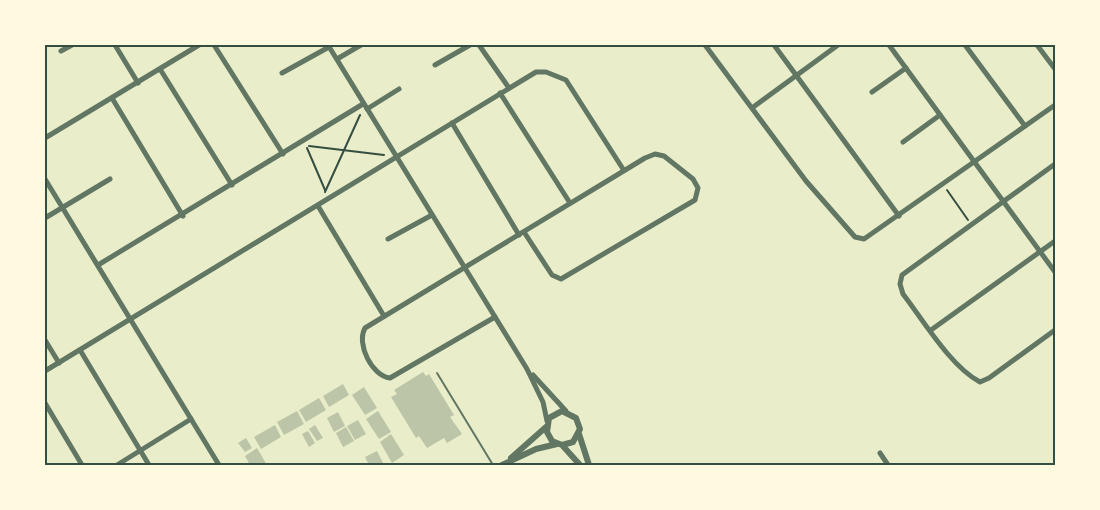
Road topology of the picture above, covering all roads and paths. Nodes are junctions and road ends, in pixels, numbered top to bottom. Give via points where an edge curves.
1 (72, 45) edge
2 (115, 45) edge
3 (199, 45) edge
4 (214, 45) edge
5 (361, 45) edge
6 (470, 45) edge
7 (479, 45) edge
8 (705, 45) edge
9 (774, 45) edge
10 (838, 45) edge
11 (889, 45) edge
12 (965, 45) edge
13 (1037, 45) edge
14 (329, 46) edge
15 (62, 51) dead end
16 (338, 59) junction
17 (435, 65) dead end
18 (906, 68) junction
19 (160, 69) junction
20 (1055, 69) edge
21 (282, 73) dead end
22 (796, 76) junction
23 (138, 82) junction
24 (508, 88) junction
25 (399, 89) dead end
26 (872, 92) dead end
27 (500, 93) junction
28 (112, 98) junction
29 (1055, 105) edge
30 (365, 107) junction
31 (752, 108) junction
32 (940, 115) junction
33 (452, 123) junction
34 (1025, 126) junction
35 (45, 138) edge
36 (903, 142) dead end
37 (344, 150) junction
38 (283, 154) junction
39 (396, 157) junction
40 (975, 162) junction
41 (1055, 164) edge
42 (623, 169) junction
43 (45, 179) edge
44 (110, 179) dead end
45 (232, 185) junction
46 (943, 185) junction
47 (325, 190) junction
48 (1004, 201) junction
49 (570, 203) junction
50 (318, 206) junction
51 (62, 208) junction
52 (432, 215) junction
53 (183, 216) junction
54 (899, 216) junction
55 (45, 218) edge
56 (971, 224) junction
57 (521, 233) junction
58 (388, 239) dead end
59 (1055, 241) edge
60 (1040, 252) junction
61 (98, 265) junction
62 (465, 268) junction
63 (1055, 272) edge
64 (384, 316) junction
65 (495, 317) junction
66 (131, 318) junction
67 (931, 330) junction
68 (1055, 330) edge
69 (45, 340) edge
70 (80, 350) junction
71 (59, 363) junction
72 (527, 369) junction
73 (45, 371) edge
74 (437, 373) dead end
75 (45, 403) edge
76 (566, 411) junction
77 (191, 418) junction
78 (547, 424) junction
79 (579, 433) junction
80 (560, 444) junction
81 (141, 451) junction
82 (880, 453) dead end
83 (504, 464) edge
84 (82, 465) edge
85 (117, 465) edge
86 (149, 465) edge
87 (219, 465) edge
88 (493, 465) edge
89 (580, 465) edge
90 (589, 465) edge
91 (888, 465) edge

1 - 15 street
2 - 23 street
3 - 19 street
4 - 38 street
5 - 16 street
6 - 17 street
7 - 24 street
8 - 31 street
9 - 22 street
10 - 22 street
11 - 18 street
12 - 34 street
13 - 20 street
14 - 16 street
14 - 21 street
16 - 30 street
18 - 26 street
18 - 32 street
19 - 23 street
19 - 45 street
22 - 31 street
22 - 54 street
23 - 28 street
24 - 27 street
24 - 42 street via 542,72 566,80
25 - 30 street
27 - 33 street
27 - 49 street
28 - 35 street
28 - 53 street
29 - 34 street
30 - 37 path
30 - 38 street
30 - 39 street
31 - 54 street via 806,181 855,237 864,239
32 - 36 street
32 - 40 street
33 - 39 street
33 - 57 street
34 - 40 street
37 - 39 path
37 - 47 path
37 - 47 path via 306,146
38 - 45 street
39 - 50 street
39 - 52 street
40 - 46 street
40 - 48 street
41 - 48 street
42 - 49 street
42 - 57 street via 650,155 664,156 696,184 698,192 695,200 561,279 552,275
43 - 51 street
44 - 51 street
45 - 53 street
46 - 54 street
46 - 56 path
47 - 50 path
48 - 56 street
48 - 60 street
49 - 57 street
50 - 64 street
50 - 66 street
51 - 55 street
51 - 61 street
52 - 58 street
52 - 62 street
53 - 61 street
56 - 67 street via 902,275 903,294
57 - 62 street
59 - 60 street
60 - 63 street
60 - 67 street
61 - 66 street
62 - 64 street
62 - 65 street
64 - 65 street via 365,328 360,340 377,372 390,378
65 - 72 street
66 - 70 street
66 - 77 street
67 - 68 street via 970,376 980,382
69 - 71 street
70 - 71 street
70 - 81 street
71 - 73 street
72 - 76 street
72 - 78 street via 543,402
74 - 88 lane
75 - 84 street
76 - 78 street via 555,413
76 - 79 street via 576,418
77 - 81 street
77 - 87 street
78 - 80 street via 549,437
78 - 83 street
79 - 80 street via 573,442
79 - 90 street
80 - 83 street via 536,449
80 - 89 street
81 - 85 street
81 - 86 street
82 - 91 street

